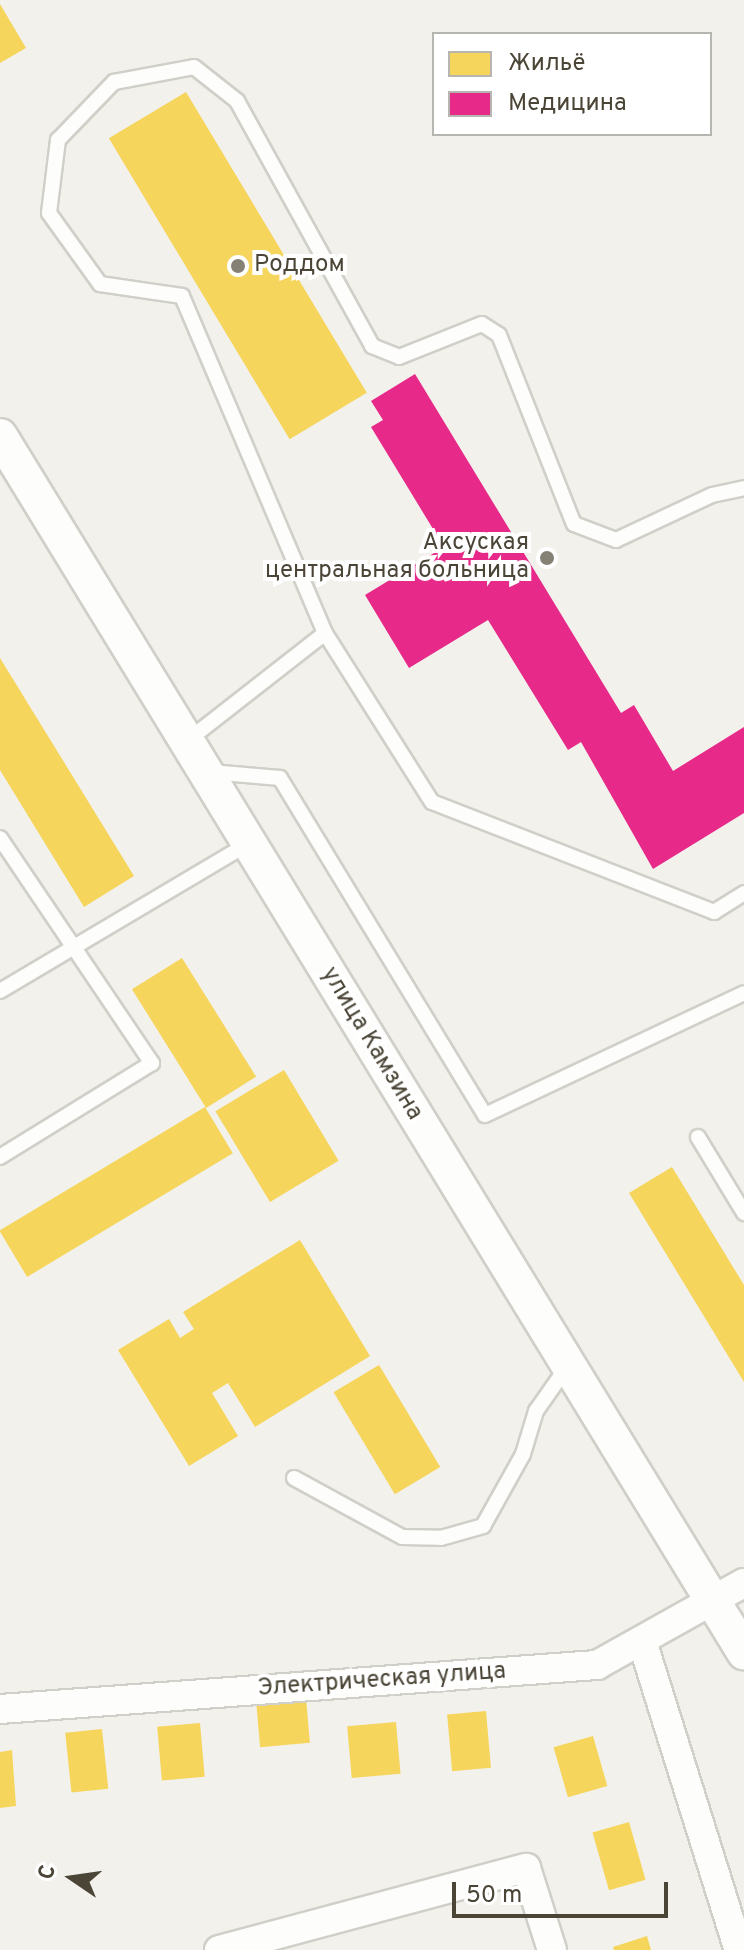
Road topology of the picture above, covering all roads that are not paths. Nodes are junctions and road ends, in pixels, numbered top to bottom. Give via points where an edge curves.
1 (0, 436) edge
2 (744, 488) edge
3 (325, 633) junction
4 (187, 741) junction
5 (206, 772) junction
6 (0, 838) edge
7 (250, 843) junction
8 (744, 893) edge
9 (73, 946) junction
10 (0, 991) edge
11 (744, 993) edge
12 (698, 1137) dead end
13 (0, 1157) edge
14 (744, 1213) edge
15 (569, 1364) junction
16 (294, 1478) dead end
17 (735, 1595) edge
18 (642, 1641) junction
19 (744, 1652) edge
20 (0, 1709) edge
21 (219, 1950) edge
22 (552, 1950) edge
23 (739, 1950) edge

1 - 4 street, улица Камзина
2 - 3 lane via 616,540 574,524 499,335 482,324 399,357 372,346 237,101 194,67 114,82 58,140 49,213 100,284 182,296
3 - 4 lane
3 - 8 lane via 432,802 714,912
4 - 5 street, улица Камзина
5 - 7 street, улица Камзина
5 - 11 lane via 280,778 485,1115
6 - 9 lane
7 - 9 lane
7 - 15 street, улица Камзина
9 - 10 lane
9 - 13 lane via 152,1063
12 - 14 lane
15 - 16 lane via 536,1411 523,1454 483,1526 441,1538 402,1537
15 - 17 street, улица Камзина
17 - 18 street, Электрическая улица
17 - 19 street, улица Камзина
18 - 20 street, Электрическая улица via 597,1665
18 - 23 street
21 - 22 street via 526,1868

